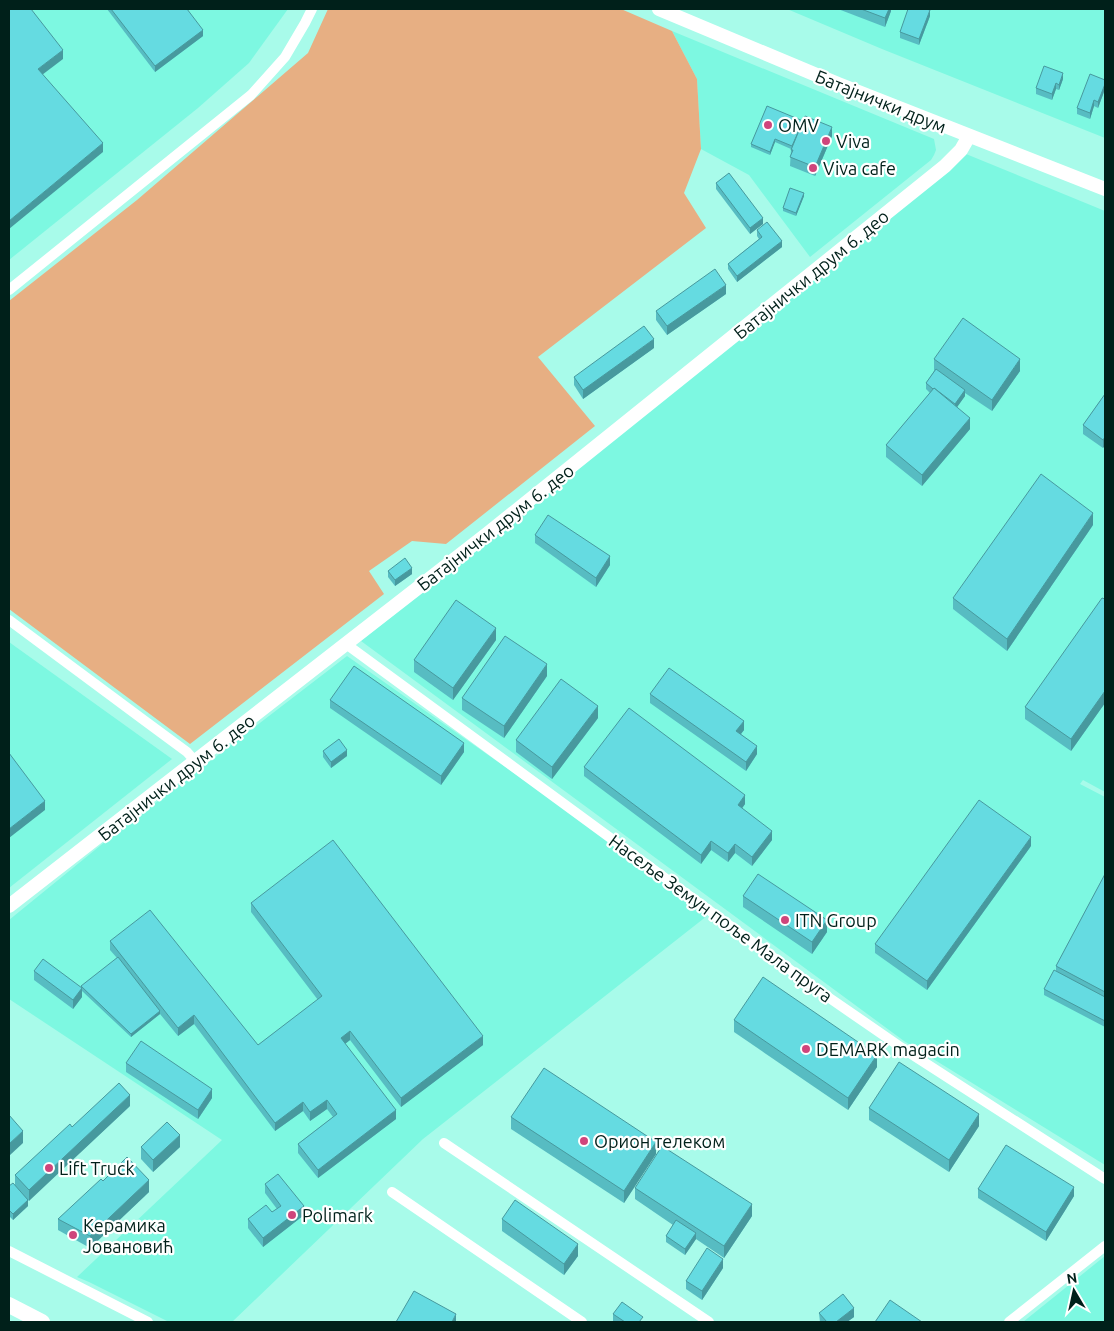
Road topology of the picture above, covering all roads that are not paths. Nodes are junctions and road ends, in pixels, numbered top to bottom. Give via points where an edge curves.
1 (312, 9) edge
2 (659, 9) edge
3 (969, 136) junction
4 (1105, 189) edge
5 (9, 290) edge
6 (9, 620) edge
7 (346, 644) junction
8 (195, 761) junction
9 (9, 906) edge
10 (444, 1143) dead end
11 (1105, 1179) edge
12 (392, 1192) dead end
13 (1105, 1246) edge
14 (9, 1251) edge
15 (9, 1305) edge
16 (42, 1322) edge
17 (148, 1322) edge
18 (582, 1322) edge
19 (710, 1322) edge
20 (1009, 1322) edge

1 - 5 street via 285,57 251,95
2 - 3 street, Батајнички друм
3 - 4 street, Батајнички друм
3 - 7 street, Батајнички друм 6. део via 945,166
6 - 8 street
7 - 8 street, Батајнички друм 6. део
7 - 11 street, Насеље Земун поље Мала пруга via 815,988
8 - 9 street, Батајнички друм 6. део
10 - 19 street
12 - 18 street
13 - 20 street
14 - 17 street
15 - 16 main road

